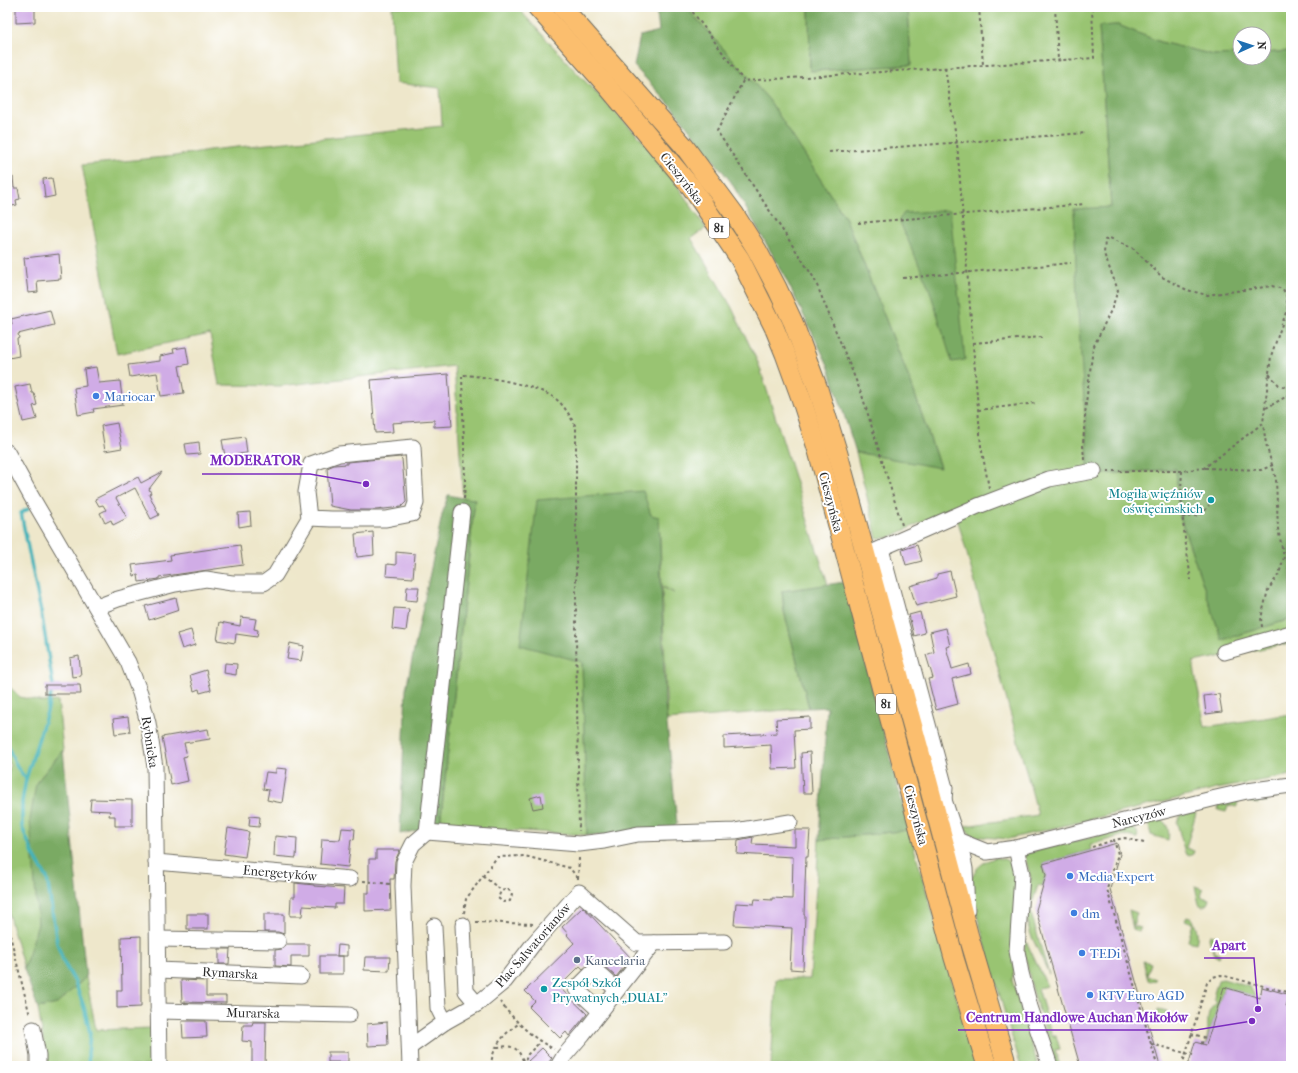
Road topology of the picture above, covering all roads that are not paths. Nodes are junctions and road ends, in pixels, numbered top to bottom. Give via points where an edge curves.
1 (537, 7) edge
2 (562, 7) edge
3 (7, 452) edge
4 (1090, 472) road end
5 (462, 512) road end
6 (309, 518) junction
7 (873, 552) junction
8 (97, 607) junction
9 (1291, 633) edge
10 (1224, 652) dead end
11 (923, 764) junction
12 (1291, 785) edge
13 (944, 800) junction
14 (790, 822) dead end
15 (427, 832) junction
16 (957, 840) junction
17 (1016, 848) junction
18 (987, 852) junction
19 (156, 862) junction
20 (965, 869) junction
21 (350, 879) road end
22 (466, 920) road end
23 (434, 926) dead end
24 (969, 937) junction
25 (158, 938) junction
26 (278, 942) dead end
27 (724, 942) dead end
28 (654, 943) junction
29 (158, 970) junction
30 (301, 976) dead end
31 (617, 990) junction
32 (477, 1004) junction
33 (158, 1011) junction
34 (600, 1011) junction
35 (349, 1015) dead end
36 (445, 1022) junction
37 (33, 1029) road end
38 (410, 1046) junction
39 (38, 1066) edge
40 (159, 1066) edge
41 (410, 1066) edge
42 (558, 1066) edge
43 (987, 1066) edge
44 (1007, 1066) edge
45 (1050, 1066) edge

1 - 43 main road, Cieszyńska / 81 via 633,116 692,188 740,259 785,354 818,451 952,950
2 - 7 main road, Cieszyńska / 81 via 684,146 735,215 757,250 793,322
3 - 8 street, Rybnicka
4 - 7 street via 1048,479
5 - 15 street
6 - 6 street via 306,492 310,464 339,454 413,447 416,503 412,514 386,519
6 - 8 street via 275,575 264,583 206,579 175,584
7 - 11 main road, Cieszyńska / 81
7 - 13 street via 945,788
8 - 19 street, Rybnicka via 128,662 148,723 155,767
9 - 10 street
11 - 13 street
11 - 24 main road, Cieszyńska / 81
12 - 17 street, Narcyzów via 1246,791
13 - 16 street
14 - 15 street via 735,831 638,834 579,844
15 - 38 street via 413,844 404,862
16 - 18 street, Narcyzów
16 - 20 street
17 - 18 street, Narcyzów
17 - 45 street via 1022,874 1017,951 1030,1007
18 - 20 street, Narcyzów
19 - 21 street, Energetyków
19 - 25 street, Rybnicka
20 - 24 street
22 - 32 street via 466,991
23 - 36 street via 438,1008
24 - 44 main road, Cieszyńska / 81
25 - 26 street
25 - 29 street, Rybnicka
27 - 28 street, Plac Salwatorianów
28 - 31 street
28 - 32 street, Plac Salwatorianów via 637,943 580,892 534,943 505,981
29 - 30 street, Rymarska
29 - 33 street, Rybnicka
31 - 34 street
31 - 34 street via 595,970 576,989
32 - 36 street, Plac Salwatorianów
33 - 35 street, Murarska
33 - 40 street, Rybnicka
34 - 42 street
36 - 38 street, Plac Salwatorianów
37 - 39 street
38 - 41 street

